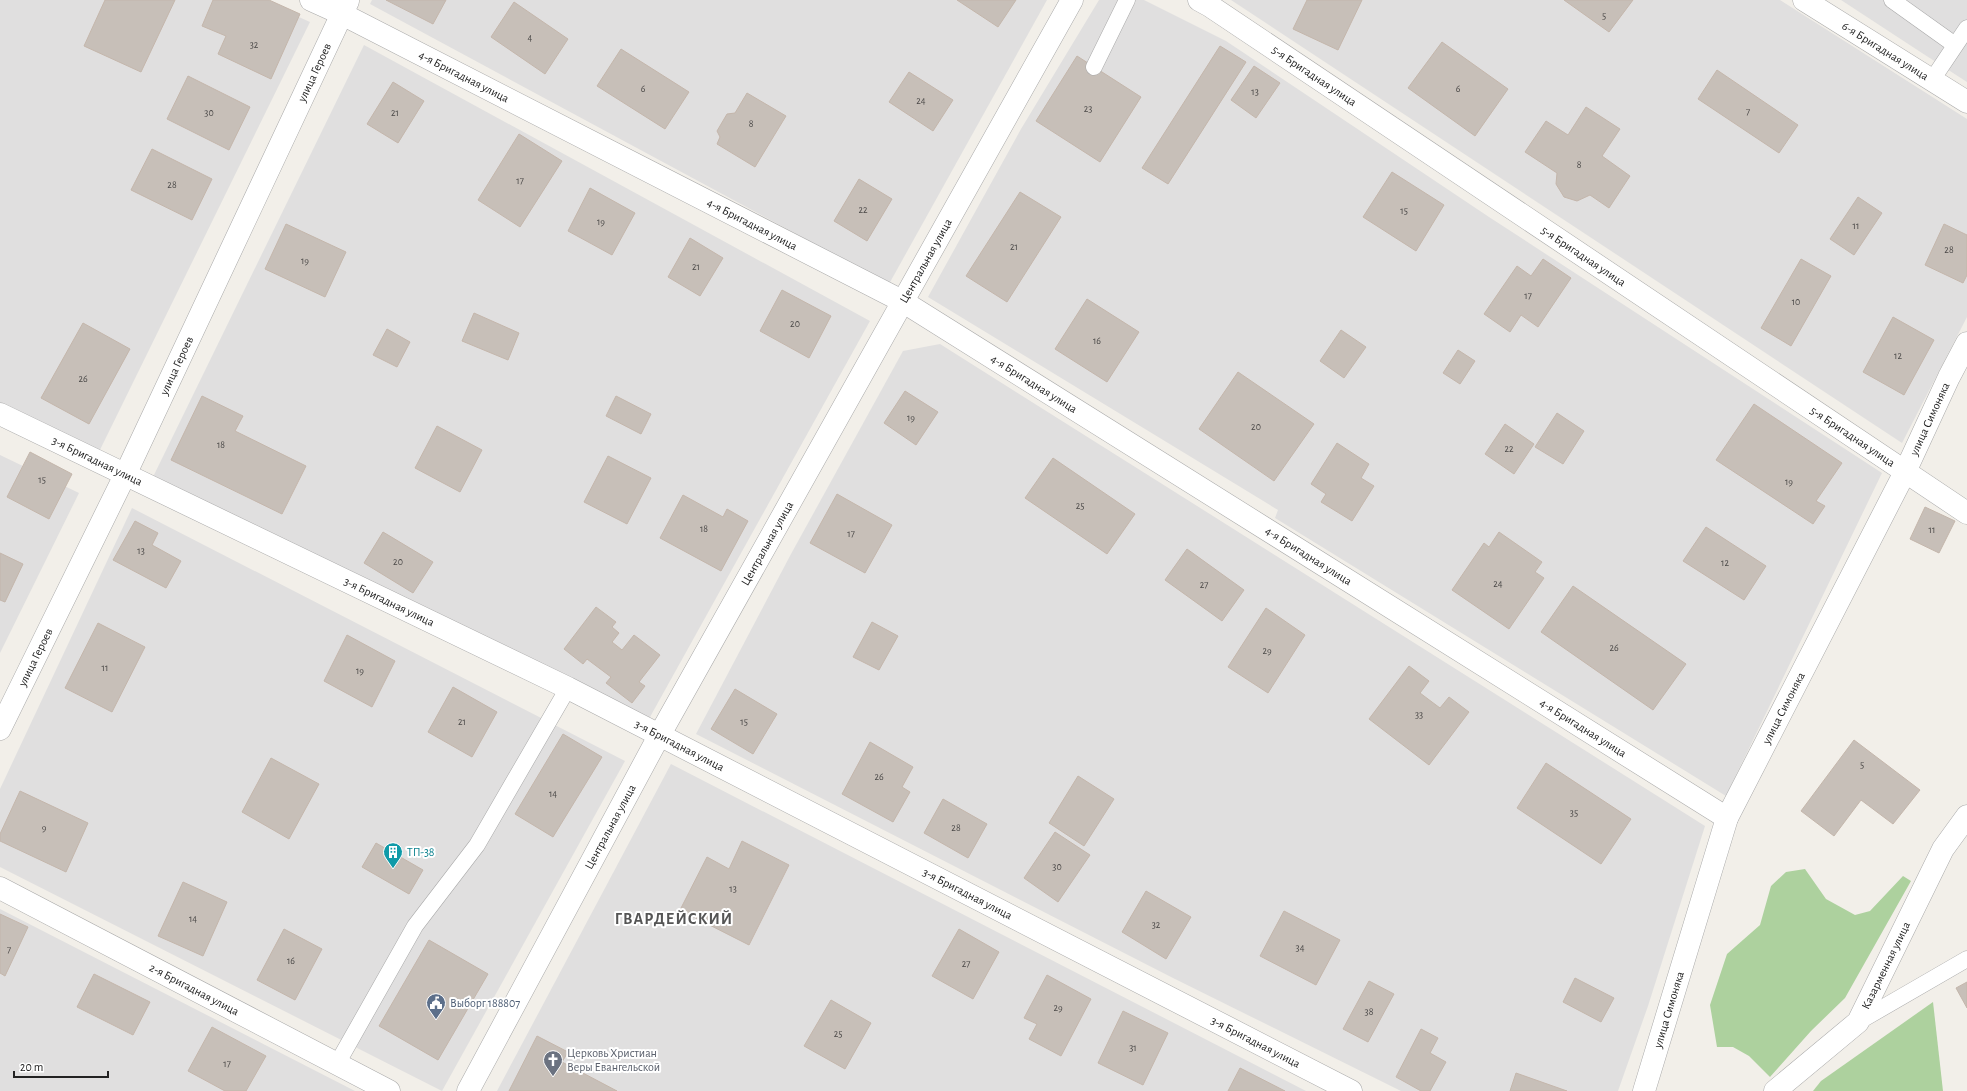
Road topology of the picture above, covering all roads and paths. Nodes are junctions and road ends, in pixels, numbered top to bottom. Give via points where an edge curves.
1 (312, 0) edge
2 (1072, 0) edge
3 (1127, 0) edge
4 (1199, 0) edge
5 (1804, 0) edge
6 (1892, 0) edge
7 (345, 7) edge
8 (1967, 28) edge
9 (1956, 45) junction
10 (1094, 67) dead end
11 (1932, 80) junction
12 (1967, 102) edge
13 (902, 301) junction
14 (1967, 344) edge
15 (0, 414) edge
16 (1905, 472) junction
17 (126, 473) junction
18 (1967, 513) edge
19 (568, 688) junction
20 (0, 729) edge
21 (659, 736) junction
22 (1967, 816) edge
23 (1727, 818) junction
24 (0, 888) edge
25 (1967, 959) edge
26 (1858, 1022) junction
27 (337, 1064) junction
28 (1648, 1085) edge
29 (389, 1091) edge
30 (468, 1091) edge
31 (1351, 1091) edge
32 (1775, 1091) edge

1 - 7 street, 4-я Бригадная улица
2 - 13 street, Центральная улица
3 - 10 lane
4 - 16 street, 5-я Бригадная улица
5 - 11 street, 6-я Бригадная улица
6 - 9 lane
7 - 13 street, 4-я Бригадная улица
7 - 17 street, улица Героев
8 - 9 lane
9 - 11 lane
11 - 12 street, 6-я Бригадная улица
13 - 21 street, Центральная улица
13 - 23 street, 4-я Бригадная улица
14 - 16 street, улица Симоняка
15 - 17 street, 3-я Бригадная улица
16 - 18 street, 5-я Бригадная улица
16 - 23 street, улица Симоняка
17 - 19 street, 3-я Бригадная улица
17 - 20 street, улица Героев
19 - 21 street, 3-я Бригадная улица
19 - 27 lane via 476,845 415,926
21 - 30 street, Центральная улица
21 - 31 street, 3-я Бригадная улица
22 - 26 street, Казарменная улица via 1943,849
23 - 28 street, улица Симоняка
24 - 27 street, 2-я Бригадная улица
25 - 26 lane
26 - 32 street, Казарменная улица
27 - 29 street, 2-я Бригадная улица

